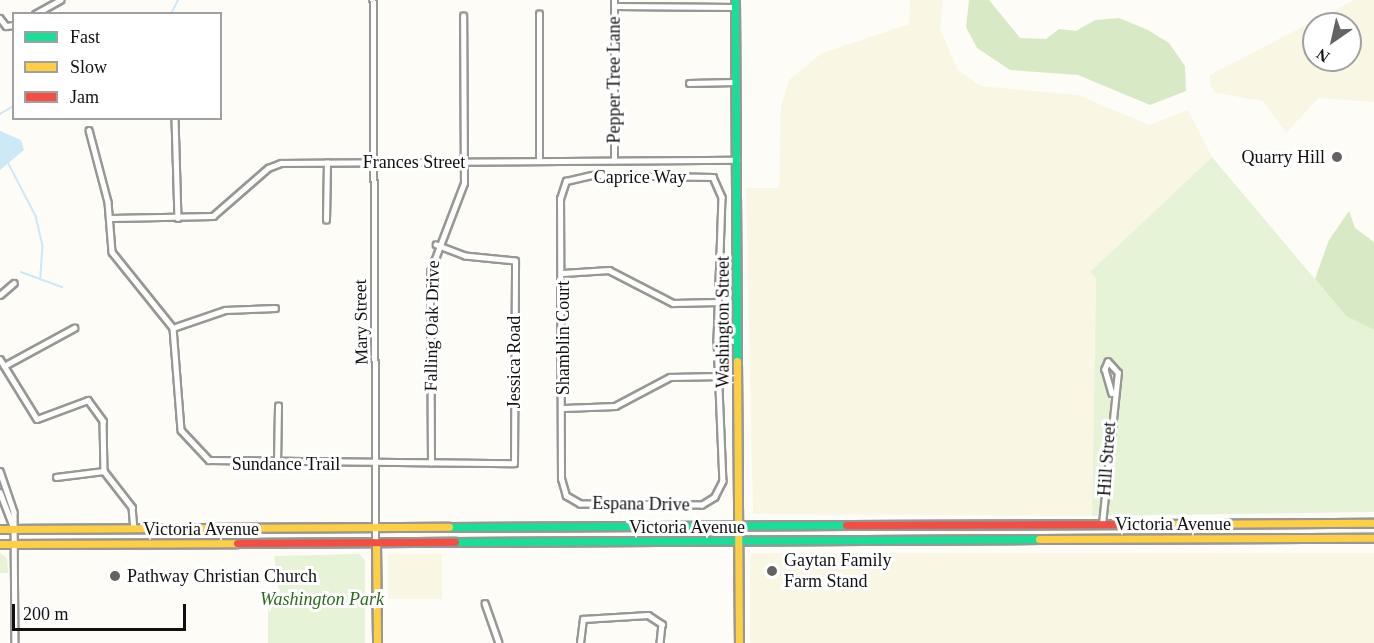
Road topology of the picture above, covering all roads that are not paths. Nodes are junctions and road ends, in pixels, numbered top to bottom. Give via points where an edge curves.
1 (60, 0) edge
2 (373, 0) edge
3 (614, 3) edge
4 (735, 4) edge
5 (39, 12) edge
6 (539, 14) dead end
7 (464, 16) dead end
8 (0, 18) edge
9 (12, 25) edge
10 (736, 82) junction
11 (689, 83) dead end
12 (175, 120) edge
13 (89, 130) dead end
14 (737, 160) junction
15 (539, 161) junction
16 (614, 161) junction
17 (374, 162) junction
18 (465, 162) junction
19 (327, 163) junction
20 (566, 181) joint
21 (111, 218) junction
22 (178, 218) junction
23 (326, 220) dead end
24 (436, 245) junction
25 (563, 273) junction
26 (14, 283) dead end
27 (0, 295) edge
28 (718, 302) junction
29 (275, 308) dead end
30 (74, 328) dead end
31 (173, 328) junction
32 (717, 340) junction
33 (737, 341) junction
34 (0, 359) edge
35 (4, 366) junction
36 (720, 376) junction
37 (1112, 393) junction
38 (278, 406) dead end
39 (564, 408) junction
40 (431, 463) junction
41 (514, 463) joint
42 (278, 464) junction
43 (377, 464) junction
44 (0, 471) edge
45 (104, 471) junction
46 (56, 477) dead end
47 (0, 492) edge
48 (566, 496) joint
49 (1374, 523) edge
50 (1102, 524) junction
51 (376, 526) junction
52 (738, 526) junction
53 (134, 528) junction
54 (0, 529) edge
55 (14, 529) junction
56 (1374, 538) edge
57 (738, 542) junction
58 (376, 543) junction
59 (0, 544) edge
60 (15, 544) junction
61 (485, 603) dead end
62 (15, 643) edge
63 (377, 643) edge
64 (500, 643) edge
65 (580, 643) edge
66 (660, 643) edge
67 (739, 643) edge

1 - 5 street
2 - 17 street, Mary Street
3 - 4 street
3 - 16 street, Pepper Tree Lane
4 - 10 main road, Washington Street
6 - 15 street
7 - 18 street, Falling Oak Drive
8 - 9 street via 6,26
10 - 11 street
10 - 14 main road, Washington Street
12 - 22 street
13 - 21 street
14 - 16 street, Frances Street
14 - 33 main road, Washington Street
15 - 16 street, Frances Street
15 - 18 street, Frances Street
17 - 18 street, Frances Street
17 - 19 street, Frances Street
17 - 43 street, Mary Street
18 - 24 street, Falling Oak Drive via 463,193
19 - 22 street, Frances Street via 268,168 213,216
19 - 23 street
20 - 25 street, Shamblin Court via 560,199
20 - 28 street, Caprice Way via 592,175 713,177 722,196
21 - 22 street, Frances Street
21 - 31 street via 112,252
24 - 40 street, Falling Oak Drive via 430,272
24 - 41 street, Jessica Road via 465,256 515,261
25 - 28 street via 609,270 673,303
25 - 39 street, Shamblin Court
26 - 27 street
28 - 32 street
29 - 31 street via 225,310
30 - 35 street
31 - 42 street, Sundance Trail via 179,419 189,444 223,464
32 - 33 street
32 - 36 street
33 - 52 main road, Washington Street
34 - 35 street
35 - 45 street via 37,419 88,400 103,421
36 - 39 street via 670,377 615,406
36 - 48 street, Espana Drive via 723,481 715,497 702,505 580,504
37 - 37 street, Hill Street via 1105,369 1108,362 1118,373
37 - 50 street, Hill Street
38 - 42 street
39 - 48 street, Shamblin Court via 561,479
40 - 41 street, Sundance Trail
40 - 43 street, Sundance Trail
42 - 43 street, Sundance Trail
43 - 51 street, Mary Street
44 - 55 street via 12,500
45 - 46 street
45 - 53 street via 132,507
47 - 55 street
49 - 50 main road, Victoria Avenue
50 - 52 main road, Victoria Avenue
51 - 52 main road, Victoria Avenue
51 - 53 main road, Victoria Avenue
51 - 58 street, Mary Street
52 - 57 main road, Washington Street
53 - 55 main road, Victoria Avenue
54 - 55 main road, Victoria Avenue
55 - 60 street
56 - 57 main road, Victoria Avenue
57 - 58 main road, Victoria Avenue
57 - 67 main road, Washington Street
58 - 60 main road, Victoria Avenue
58 - 63 main road, Mary Street
59 - 60 main road, Victoria Avenue
60 - 62 street
61 - 64 street
65 - 66 street via 583,619 648,615 662,624

